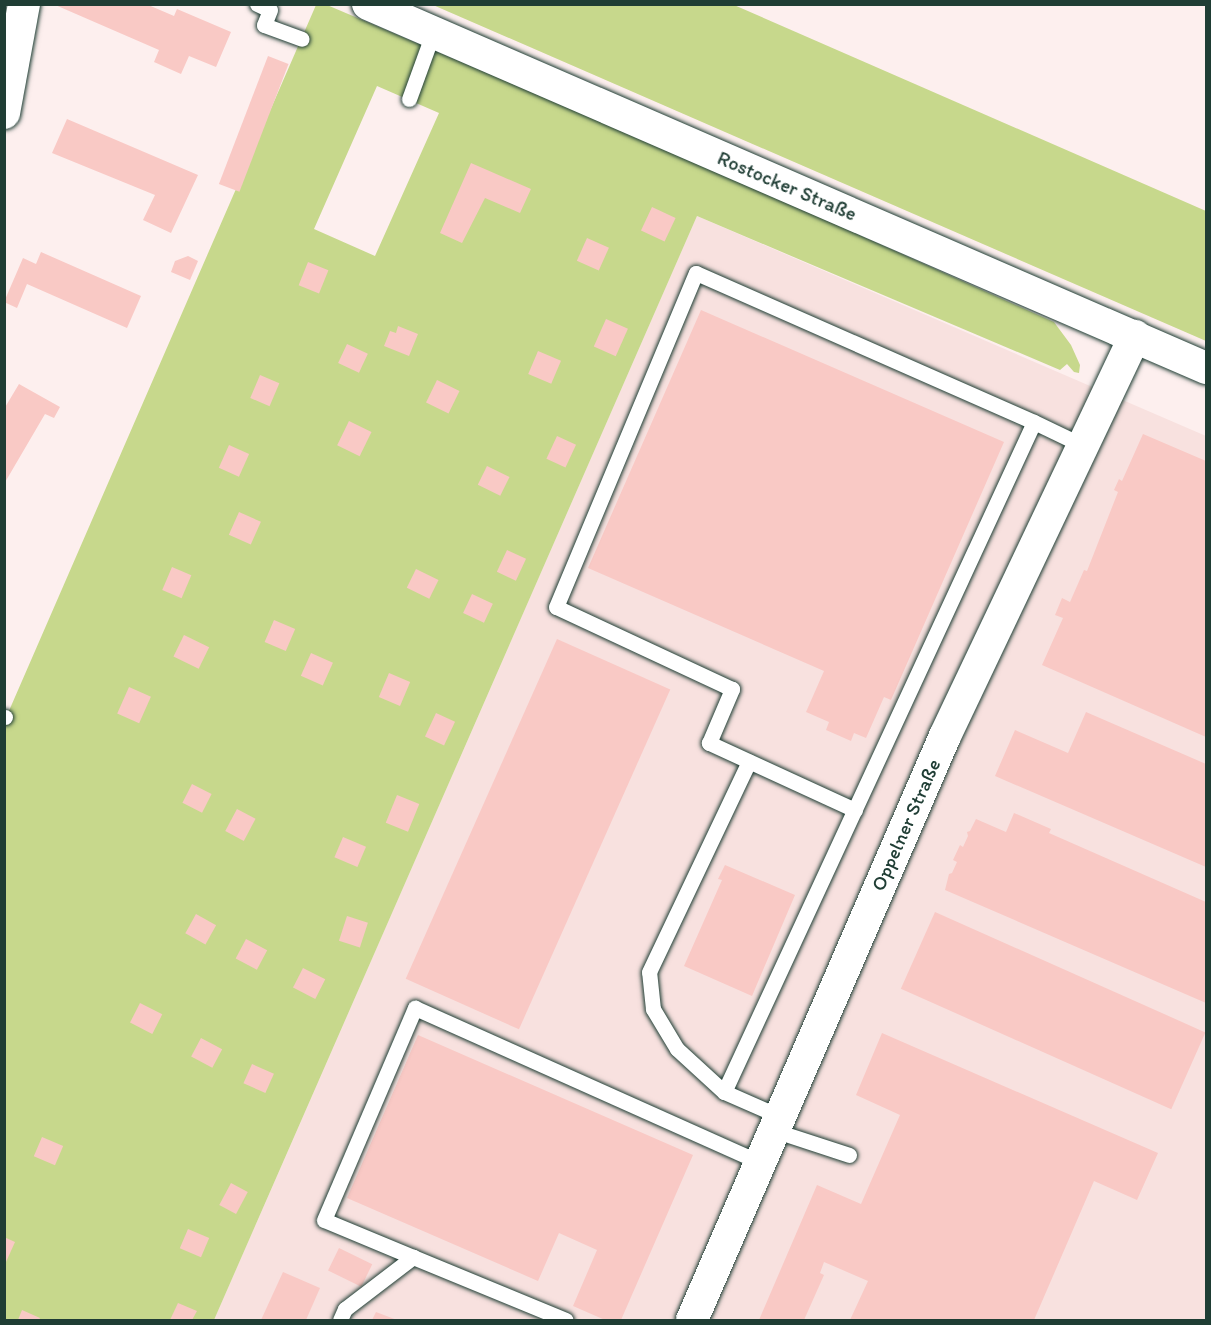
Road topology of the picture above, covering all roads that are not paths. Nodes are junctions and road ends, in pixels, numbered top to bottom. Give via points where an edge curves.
1 (24, 4) edge
2 (257, 4) edge
3 (368, 4) edge
4 (433, 33) junction
5 (302, 39) dead end
6 (409, 99) dead end
7 (4, 112) edge
8 (1135, 336) junction
9 (1206, 368) edge
10 (1034, 422) junction
11 (1082, 445) junction
12 (749, 761) junction
13 (855, 810) junction
14 (724, 1092) junction
15 (776, 1123) junction
16 (849, 1155) dead end
17 (759, 1162) junction
18 (414, 1257) junction
19 (340, 1320) edge
20 (566, 1320) edge
21 (692, 1320) edge

1 - 7 street
2 - 5 lane via 270,10 264,25
3 - 4 street, Rostocker Straße
4 - 6 lane
4 - 8 street, Rostocker Straße
8 - 9 street, Rostocker Straße
8 - 11 street, Oppelner Straße
10 - 11 lane
10 - 12 lane via 696,273 556,607 732,689 709,742
10 - 13 lane
11 - 15 street, Oppelner Straße via 945,735
12 - 13 lane
12 - 14 lane via 650,972 653,1009 677,1049
13 - 14 lane
14 - 15 lane
15 - 16 lane
15 - 17 street, Oppelner Straße
17 - 18 lane via 414,1008 324,1220
17 - 21 street, Oppelner Straße
18 - 19 lane via 345,1310
18 - 20 lane

